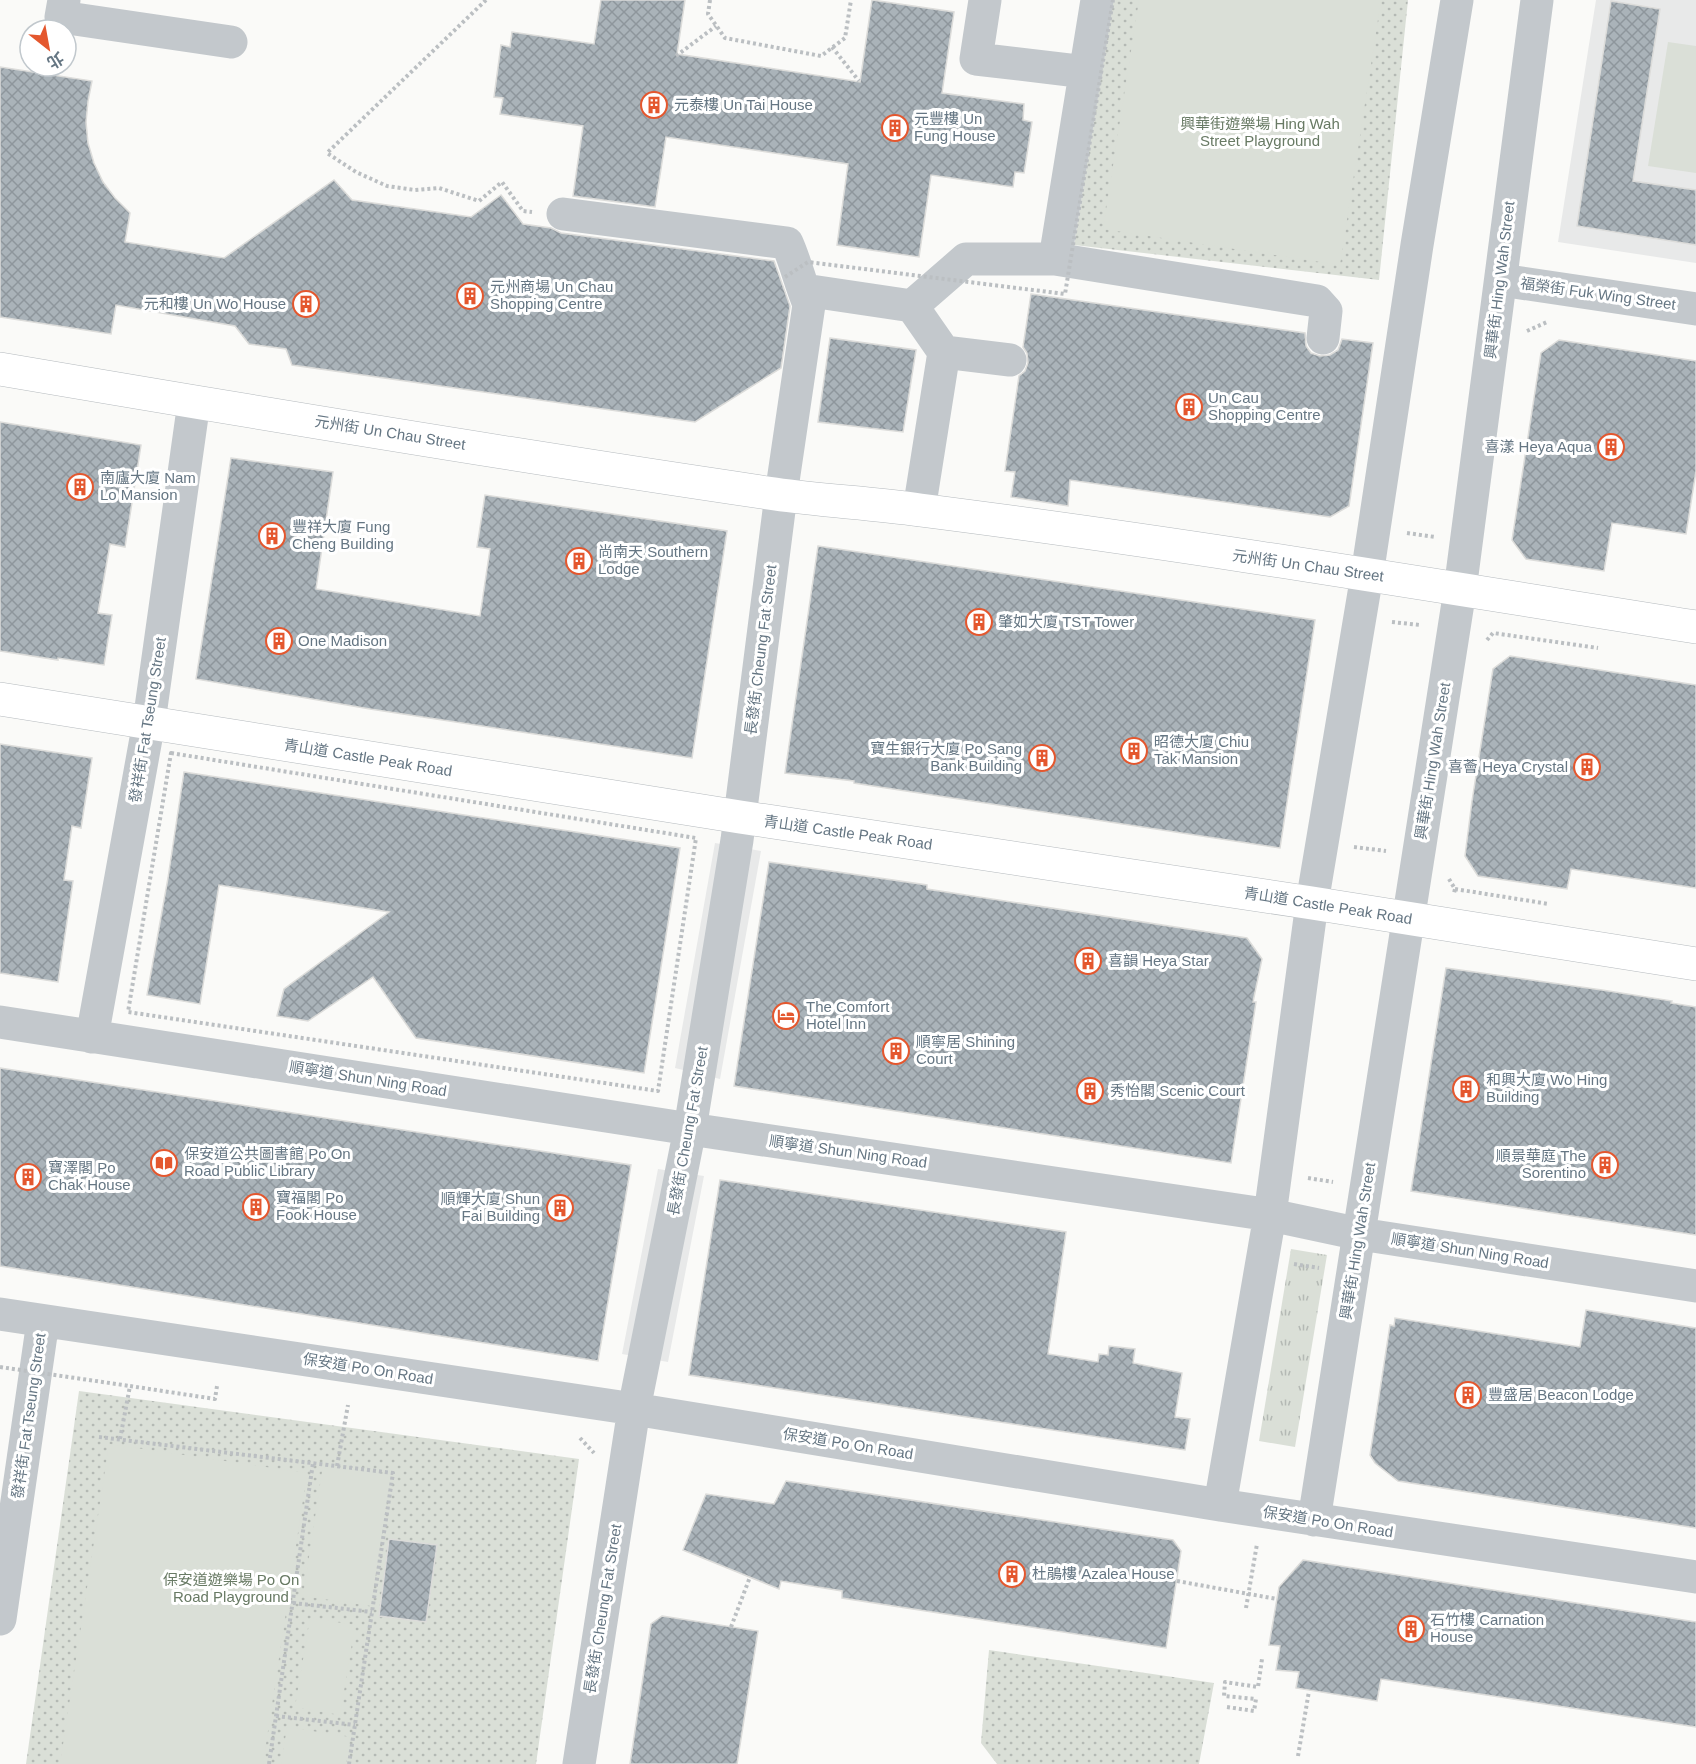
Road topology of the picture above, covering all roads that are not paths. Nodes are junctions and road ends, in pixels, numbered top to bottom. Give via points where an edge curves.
1 (64, 0) edge
2 (985, 0) edge
3 (1097, 0) edge
4 (1457, 0) edge
5 (1537, 0) edge
6 (231, 42) dead end
7 (1086, 72) junction
8 (563, 214) road end
9 (1055, 259) junction
10 (1501, 279) junction
11 (809, 304) junction
12 (912, 306) junction
13 (1696, 309) edge
14 (1323, 339) dead end
15 (944, 352) junction
16 (1010, 360) dead end
17 (0, 369) edge
18 (194, 402) junction
19 (781, 495) junction
20 (919, 510) junction
21 (1367, 575) junction
22 (1460, 590) junction
23 (1696, 627) edge
24 (0, 699) edge
25 (149, 722) junction
26 (740, 817) junction
27 (1312, 903) junction
28 (1409, 919) junction
29 (1696, 964) edge
30 (0, 1022) edge
31 (92, 1036) junction
32 (690, 1129) junction
33 (1270, 1215) junction
34 (1360, 1234) junction
35 (1696, 1286) edge
36 (0, 1314) edge
37 (43, 1321) junction
38 (634, 1409) junction
39 (1220, 1505) junction
40 (1314, 1520) junction
41 (1696, 1577) edge
42 (0, 1619) edge
43 (579, 1764) edge

1 - 6 street via 62,17
2 - 7 street via 976,59
3 - 7 street
4 - 21 street
5 - 10 street, 興華街 Hing Wah Street
7 - 9 street
8 - 11 street via 787,243
9 - 12 street via 966,259
9 - 14 street via 1317,301 1326,311
10 - 13 street, 福榮街 Fuk Wing Street
10 - 22 street, 興華街 Hing Wah Street
11 - 12 street via 811,291
11 - 19 street
12 - 15 street
15 - 16 street
15 - 20 street
17 - 18 main road, 元州街 Un Chau Street
18 - 19 main road, 元州街 Un Chau Street
18 - 25 street, 發祥街 Fat Tseung Street
19 - 20 main road, 元州街 Un Chau Street
19 - 26 street, 長發街 Cheung Fat Street
20 - 21 main road, 元州街 Un Chau Street
21 - 22 main road, 元州街 Un Chau Street
21 - 27 street
22 - 23 main road, 元州街 Un Chau Street
22 - 28 street, 興華街 Hing Wah Street
24 - 25 main road, 青山道 Castle Peak Road
25 - 26 main road, 青山道 Castle Peak Road
25 - 31 street, 發祥街 Fat Tseung Street
26 - 27 main road, 青山道 Castle Peak Road
26 - 32 street, 長發街 Cheung Fat Street
27 - 28 main road, 青山道 Castle Peak Road
27 - 33 street
28 - 29 main road, 青山道 Castle Peak Road
28 - 34 street, 興華街 Hing Wah Street
30 - 31 street, 順寧道 Shun Ning Road
31 - 32 street, 順寧道 Shun Ning Road
32 - 33 street, 順寧道 Shun Ning Road
32 - 38 street, 長發街 Cheung Fat Street
33 - 34 street, 順寧道 Shun Ning Road
33 - 39 street
34 - 35 street, 順寧道 Shun Ning Road
34 - 40 street, 興華街 Hing Wah Street
36 - 37 street, 保安道 Po On Road
37 - 38 street, 保安道 Po On Road
37 - 42 street, 發祥街 Fat Tseung Street
38 - 39 street, 保安道 Po On Road
38 - 43 street, 長發街 Cheung Fat Street
39 - 40 street, 保安道 Po On Road
40 - 41 street, 保安道 Po On Road

